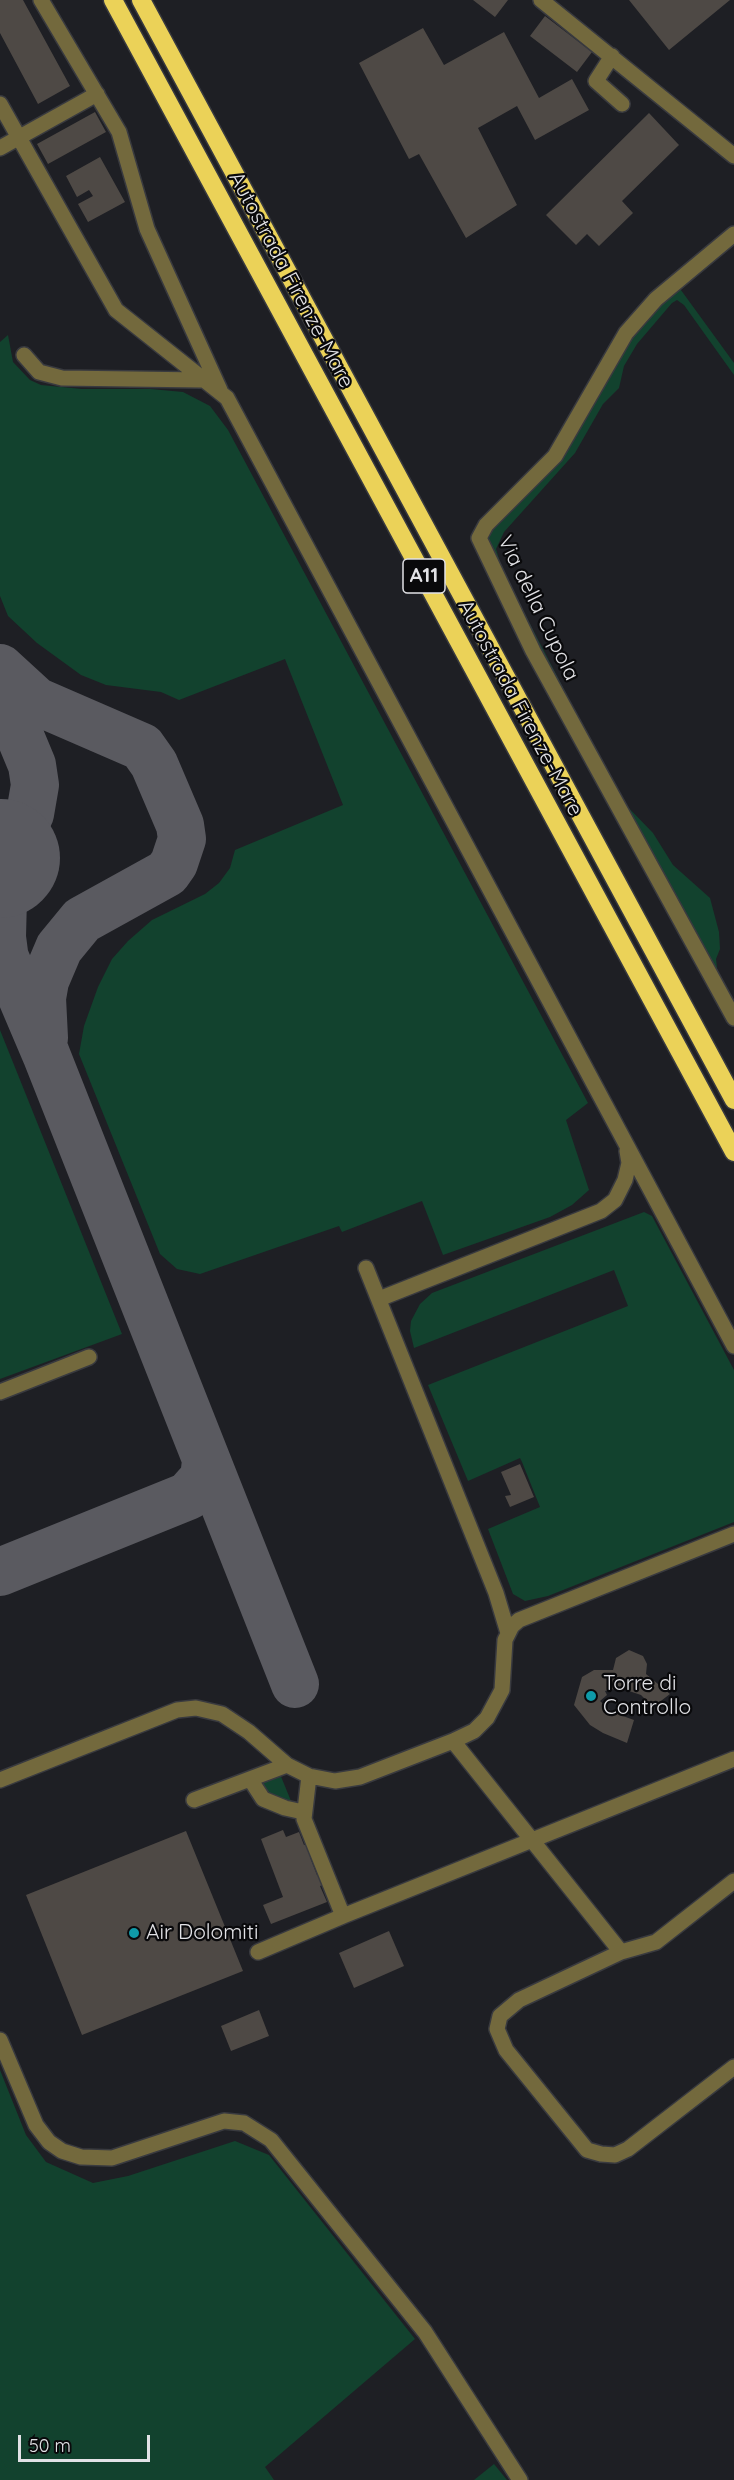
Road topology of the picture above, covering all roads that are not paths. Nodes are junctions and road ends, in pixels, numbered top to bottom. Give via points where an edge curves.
1 (41, 0) edge
2 (113, 0) edge
3 (141, 0) edge
4 (541, 0) edge
5 (612, 56) junction
6 (97, 94) junction
7 (0, 104) edge
8 (622, 104) dead end
9 (17, 136) junction
10 (0, 148) edge
11 (734, 156) edge
12 (734, 234) edge
13 (24, 355) dead end
14 (202, 380) junction
15 (220, 390) junction
16 (734, 1018) edge
17 (734, 1100) edge
18 (626, 1145) junction
19 (734, 1152) edge
20 (366, 1268) dead end
21 (379, 1299) junction
22 (734, 1346) edge
23 (89, 1357) dead end
24 (0, 1392) edge
25 (734, 1534) edge
26 (508, 1632) junction
27 (453, 1741) junction
28 (734, 1759) edge
29 (287, 1765) junction
30 (309, 1776) junction
31 (250, 1779) junction
32 (0, 1780) edge
33 (194, 1800) dead end
34 (303, 1812) junction
35 (533, 1840) junction
36 (734, 1881) edge
37 (343, 1916) junction
38 (258, 1952) dead end
39 (621, 1952) junction
40 (0, 2040) edge
41 (734, 2067) edge
42 (519, 2480) edge

1 - 6 street
2 - 19 highway, Autostrada Firenze-Mare / A11
3 - 17 highway, Autostrada Firenze-Mare / A11
4 - 5 street
5 - 8 street via 596,81
5 - 11 street
6 - 9 street
6 - 15 street via 119,132 147,229
7 - 9 street
9 - 10 street
9 - 14 street via 116,310
12 - 16 street, Via della Cupola via 656,299 626,333 555,456 486,525 479,538 533,651
13 - 14 street via 39,372 62,378
14 - 15 street
15 - 18 street
18 - 21 street via 625,1180 615,1200 602,1211
18 - 22 street
20 - 21 street
21 - 26 street
23 - 24 street
25 - 26 street via 525,1616
26 - 27 street via 502,1690 497,1702 481,1724
27 - 30 street via 348,1780
27 - 35 street
28 - 35 street
29 - 30 street
29 - 31 street
29 - 32 street via 222,1714 186,1708
30 - 34 street
31 - 33 street
31 - 34 street via 263,1799
34 - 37 street
35 - 37 street
35 - 39 street
36 - 39 street via 656,1942
37 - 38 street
39 - 41 street via 519,2000 500,2016 497,2030 506,2050 587,2150 615,2155 628,2149
40 - 42 street via 36,2125 49,2142 72,2154 97,2160 112,2158 224,2121 244,2123 271,2140 425,2332

